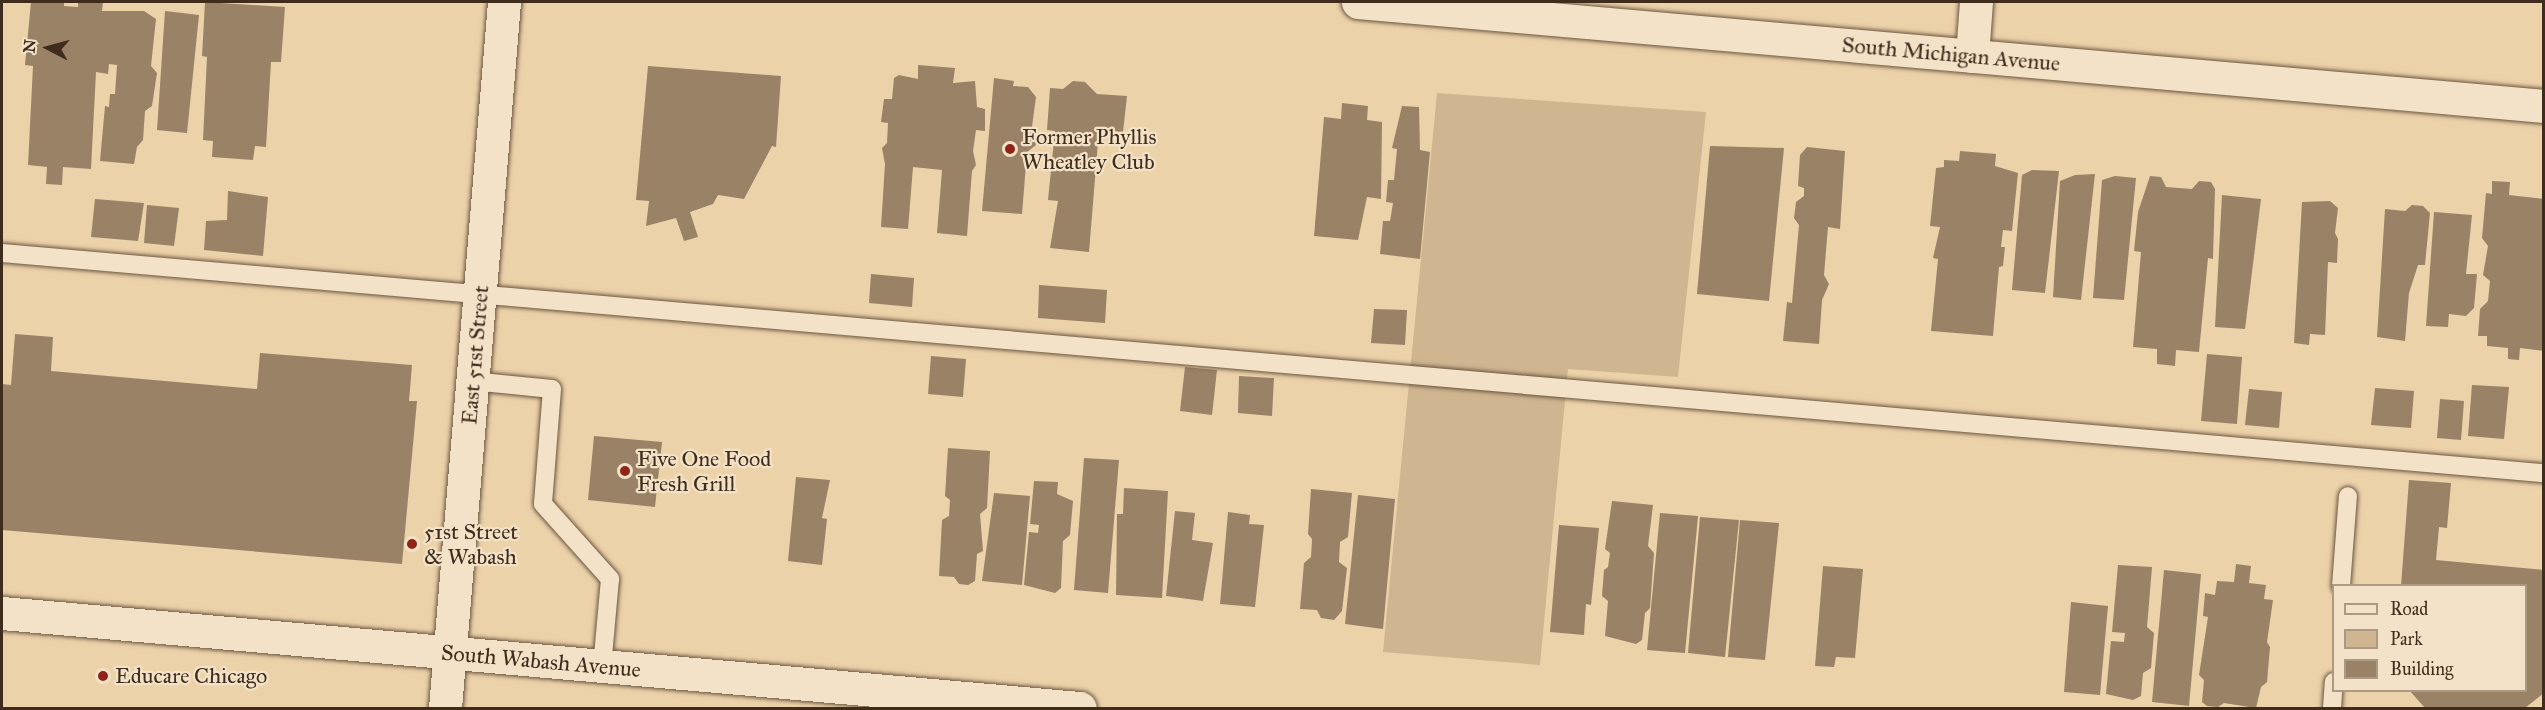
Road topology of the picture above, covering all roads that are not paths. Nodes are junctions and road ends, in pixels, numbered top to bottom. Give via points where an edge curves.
1 (504, 2) edge
2 (1358, 2) edge
3 (1976, 2) edge
4 (1972, 56) junction
5 (2544, 106) edge
6 (2, 253) edge
7 (480, 294) junction
8 (472, 381) junction
9 (2544, 473) edge
10 (2348, 496) dead end
11 (2341, 584) edge
12 (2, 613) edge
13 (450, 653) junction
14 (602, 667) junction
15 (2333, 692) edge
16 (445, 708) edge
17 (1080, 708) edge
18 (2332, 708) edge

1 - 7 street, East 51st Street
2 - 4 street, South Michigan Avenue
3 - 4 street
4 - 5 street, South Michigan Avenue
6 - 7 lane
7 - 8 street, East 51st Street
7 - 9 lane
8 - 13 street, East 51st Street
8 - 14 lane via 552,389 543,504 610,579
10 - 11 lane
12 - 13 street, South Wabash Avenue
13 - 14 street, South Wabash Avenue
13 - 16 street, East 51st Street
14 - 17 street, South Wabash Avenue
15 - 18 lane

